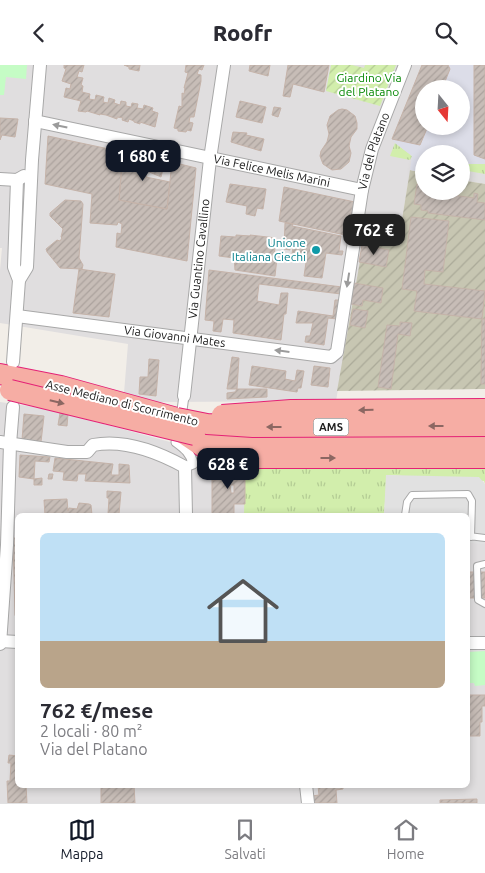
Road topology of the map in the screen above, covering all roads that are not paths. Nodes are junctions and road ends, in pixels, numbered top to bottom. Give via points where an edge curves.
1 (40, 65) edge
2 (224, 65) edge
3 (405, 65) edge
4 (35, 121) junction
5 (210, 159) junction
6 (32, 160) junction
7 (0, 179) edge
8 (17, 180) junction
9 (362, 190) junction
10 (19, 280) junction
11 (17, 316) junction
12 (191, 339) junction
13 (331, 357) joint
14 (7, 368) edge
15 (0, 388) edge
16 (184, 395) joint
17 (13, 407) dead end
18 (485, 409) edge
19 (179, 426) junction
20 (485, 426) edge
21 (485, 441) edge
22 (5, 443) edge
23 (485, 458) edge
24 (186, 467) junction
25 (186, 513) edge
26 (405, 513) edge
27 (470, 524) edge
28 (13, 530) edge
29 (470, 536) edge
30 (485, 538) edge
31 (4, 545) edge
32 (485, 565) edge
33 (485, 604) edge
34 (0, 642) edge
35 (15, 642) edge
36 (470, 643) edge
37 (485, 643) edge
38 (306, 788) edge
39 (308, 803) edge

1 - 4 street
2 - 5 street, Via Guantino Cavallino
3 - 9 street, Via del Platano via 372,149
5 -> 4 street, Via Felice Melis Marini
4 - 6 street
5 - 9 street, Via Felice Melis Marini
5 - 12 street, Via Guantino Cavallino
6 - 8 street via 25,175
6 - 10 street via 26,267
7 - 8 street
8 - 10 street via 14,267
9 -> 13 street, Via del Platano via 337,352
10 - 11 street
11 - 12 street, Via Giovanni Mates
11 - 14 street
13 -> 12 street, Via Giovanni Mates
12 - 16 street, Via Guantino Cavallino
14 - 19 highway, Asse Mediano di Scorrimento / AMS
15 -> 19 highway, Asse Mediano di Scorrimento / AMS, bridge
16 - 19 street
17 - 22 street
18 -> 19 highway, bridge via 291,411
20 -> 19 highway, Asse Mediano di Scorrimento / AMS, bridge
19 - 21 highway, Asse Mediano di Scorrimento / AMS, bridge via 220,440 256,442
19 -> 23 highway via 206,449 240,458
19 - 24 street via 186,450 192,458 193,464
22 - 24 street via 67,452 87,452 93,445 102,443 129,445 162,455
22 - 28 street
24 - 25 street
26 - 27 lane via 412,495 468,493 472,501
28 - 31 street
29 - 30 lane
31 - 34 street
32 - 33 lane via 477,566 478,600
34 - 35 street
36 - 37 street
38 - 39 street

